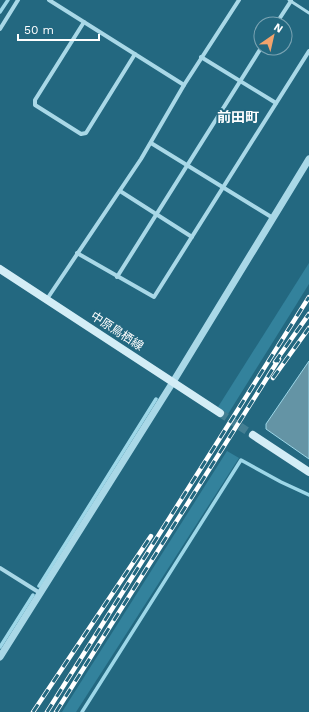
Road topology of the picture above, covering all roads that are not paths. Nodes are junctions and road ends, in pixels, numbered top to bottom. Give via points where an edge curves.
1 (18, 0) edge
2 (49, 0) edge
3 (239, 0) edge
4 (290, 1) edge
5 (309, 13) edge
6 (281, 16) edge
7 (84, 22) junction
8 (0, 28) edge
9 (309, 51) edge
10 (134, 54) junction
11 (201, 56) junction
12 (256, 56) edge
13 (240, 81) junction
14 (184, 85) junction
15 (276, 103) junction
16 (151, 143) junction
17 (309, 159) edge
18 (187, 166) junction
19 (223, 188) junction
20 (120, 191) junction
21 (156, 214) junction
22 (273, 218) junction
23 (192, 237) junction
24 (77, 253) junction
25 (0, 269) edge
26 (117, 277) junction
27 (47, 299) junction
28 (173, 382) junction
29 (220, 413) tunnel mouth
30 (253, 435) tunnel mouth
31 (309, 472) edge
32 (0, 568) edge
33 (40, 593) junction
34 (0, 657) edge

1 - 8 street
2 - 7 street
3 - 11 street
4 - 5 lane
4 - 6 street
7 - 10 street
7 - 10 street via 34,100 35,105 81,134 86,133
9 - 15 street
10 - 14 street
11 - 13 street
11 - 14 street
12 - 13 street
13 - 15 street
13 - 18 street
14 - 16 street
15 - 19 street
16 - 18 street
16 - 20 street
17 - 22 street
18 - 19 street
18 - 21 street
19 - 22 street
19 - 23 street
20 - 21 street
20 - 24 street
21 - 23 street
21 - 26 street
22 - 28 street
23 - 26 street via 154,297
24 - 26 street
24 - 27 street
25 - 27 main road, 中原鳥栖線
27 - 28 main road, 中原鳥栖線
28 - 29 main road, 中原鳥栖線
28 - 33 street
30 - 31 main road
32 - 33 street
33 - 34 street

